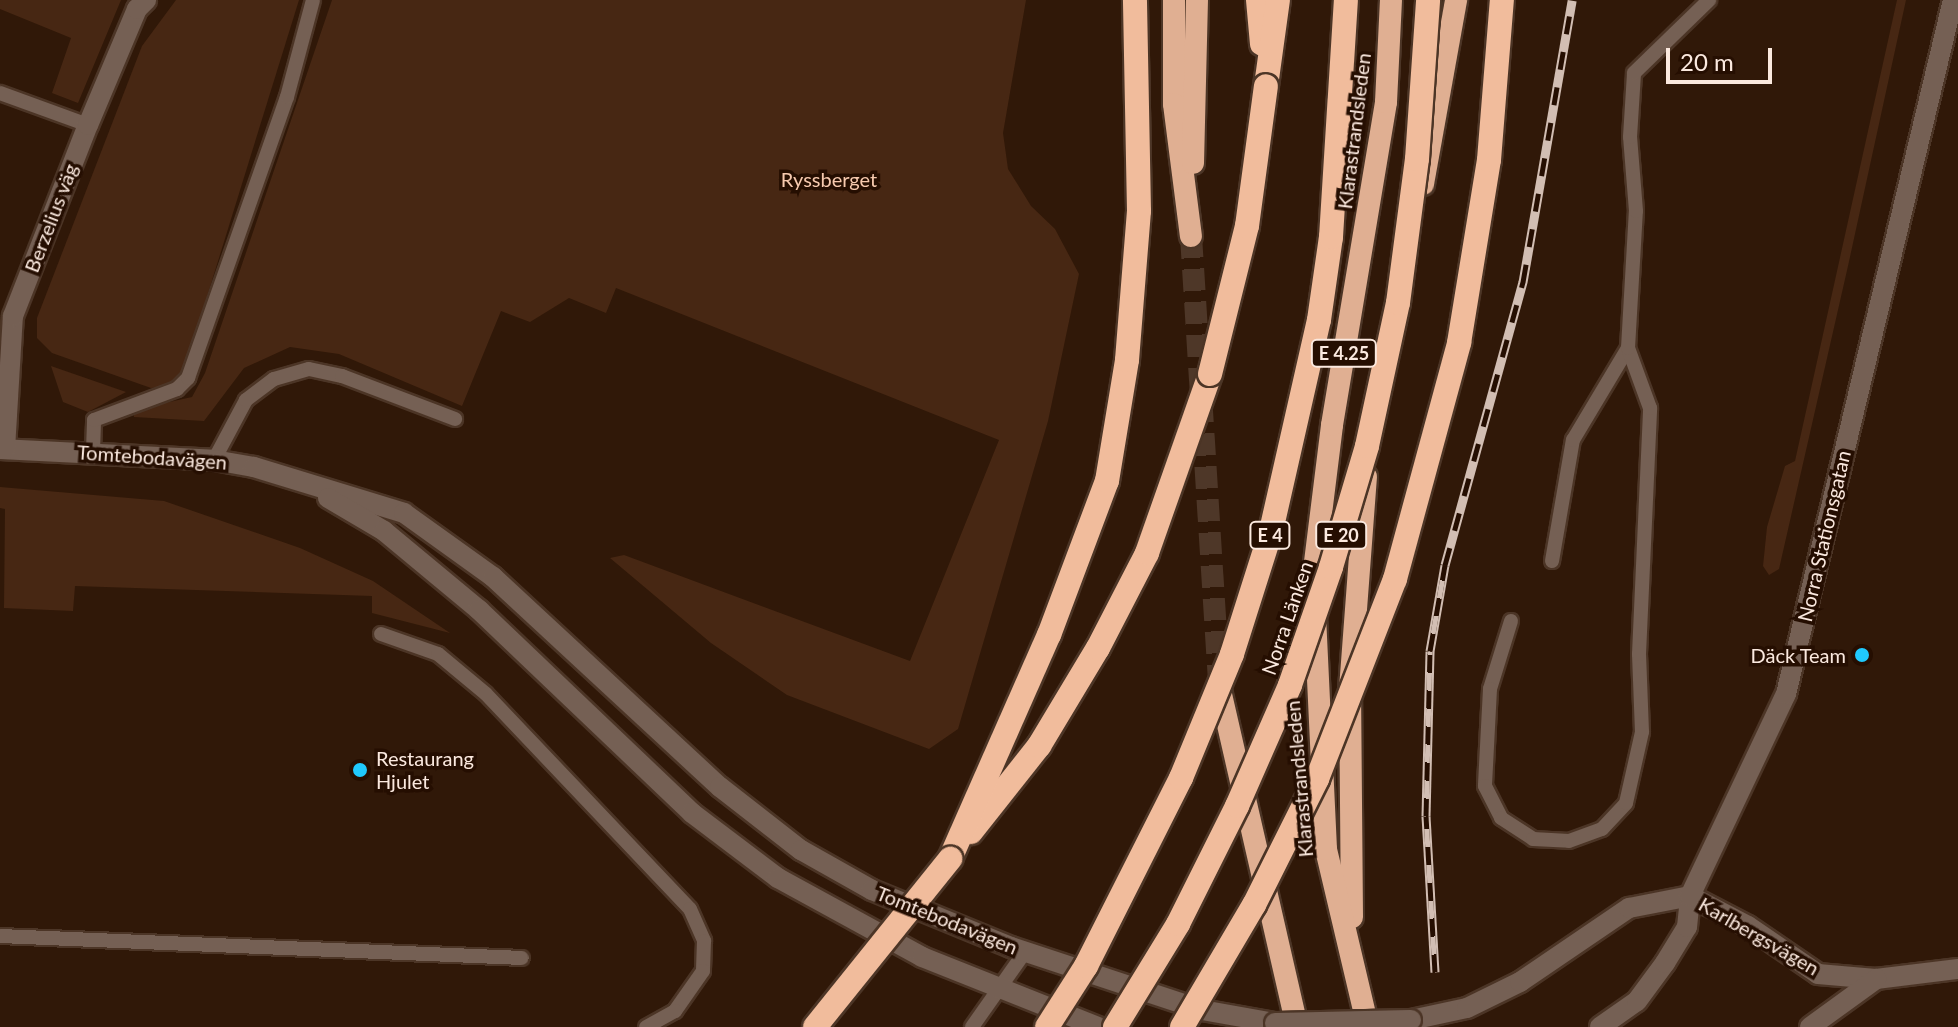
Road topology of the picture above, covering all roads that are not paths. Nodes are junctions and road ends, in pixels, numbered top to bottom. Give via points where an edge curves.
1 (146, 0) edge
2 (313, 0) edge
3 (1135, 0) edge
4 (1174, 0) edge
5 (1197, 0) edge
6 (1258, 0) edge
7 (1278, 0) edge
8 (1346, 0) edge
9 (1391, 0) edge
10 (1428, 0) edge
11 (1456, 0) edge
12 (1502, 0) edge
13 (1709, 0) edge
14 (1953, 0) edge
15 (1266, 86) junction
16 (0, 93) edge
17 (88, 125) junction
18 (4, 348) edge
19 (1628, 348) junction
20 (455, 419) dead end
21 (2, 449) edge
22 (93, 451) junction
23 (214, 460) junction
24 (301, 481) junction
25 (1552, 561) dead end
26 (1511, 621) dead end
27 (381, 634) dead end
28 (1220, 690) tunnel mouth
29 (950, 859) junction
30 (1690, 896) junction
31 (0, 936) edge
32 (1351, 947) junction
33 (1018, 949) junction
34 (522, 958) dead end
35 (1958, 969) edge
36 (1876, 979) junction
37 (989, 987) junction
38 (646, 1027) edge
39 (815, 1027) edge
40 (972, 1027) edge
41 (1047, 1027) edge
42 (1098, 1027) edge
43 (1115, 1027) edge
44 (1182, 1027) edge
45 (1297, 1027) edge
46 (1368, 1027) edge
47 (1600, 1027) edge
48 (1810, 1027) edge

1 - 17 street, Berzelius väg via 137,9
2 - 22 lane via 287,97 188,378 177,389 94,420
3 - 29 highway via 1139,211 1127,360 1110,467 1049,635
4 - 5 highway via 1174,104 1191,236
6 - 15 highway
7 - 15 highway
8 - 41 highway, Norra Länken / E 4, bridge via 1331,237 1319,320 1271,531 1232,654 1181,778 1086,966
9 - 32 highway, Klarastrandsleden / E 4.25 via 1386,102 1332,425 1313,578 1326,849
10 - 43 highway, Norra Länken / E 20, bridge via 1417,159 1398,303 1367,446 1331,567 1290,685 1237,806 1178,924
11 - 32 highway via 1362,501 1350,689
12 - 44 highway, bridge via 1489,160 1459,343 1395,579 1317,779 1254,905
13 - 19 lane via 1634,73 1630,137 1636,211
14 - 30 street, Norra Stationsgatan via 1786,694
15 - 29 highway, bridge via 1247,226 1210,374 1147,553 1039,746
16 - 17 lane
17 - 18 street, Berzelius väg
18 - 21 street, Berzelius väg
19 - 25 lane via 1573,440
19 - 26 lane via 1650,408 1639,654 1642,732 1626,803 1602,829 1569,841 1533,839 1501,818 1485,786 1490,689
20 - 23 lane via 342,376 309,369 274,379 246,400
21 - 22 street, Tomtebodavägen
22 - 23 street, Tomtebodavägen
23 - 24 street, Tomtebodavägen
24 - 33 street, Tomtebodavägen via 404,513 493,577 663,736 801,850 872,890
24 - 37 street, Tomtebodavägen via 384,531 479,610 692,813 778,878 924,958
27 - 38 lane via 438,654 486,694 690,909 704,941 703,971 675,1011
28 - 45 highway
29 - 39 highway, bridge
30 - 33 street, Tomtebodavägen, bridge via 1629,908 1520,982 1467,1008 1411,1020 1275,1023 1202,1010
30 - 36 street, Karlbergsvägen via 1748,926 1818,974
30 - 47 street, Norra Stationsgatan via 1687,927 1665,963 1637,1001
31 - 34 lane
32 - 46 highway, Klarastrandsleden / E 4.25
33 - 37 lane
35 - 36 street, Karlbergsvägen
36 - 48 street, Karlbergsvägen
37 - 40 lane
37 - 42 street, Tomtebodavägen

